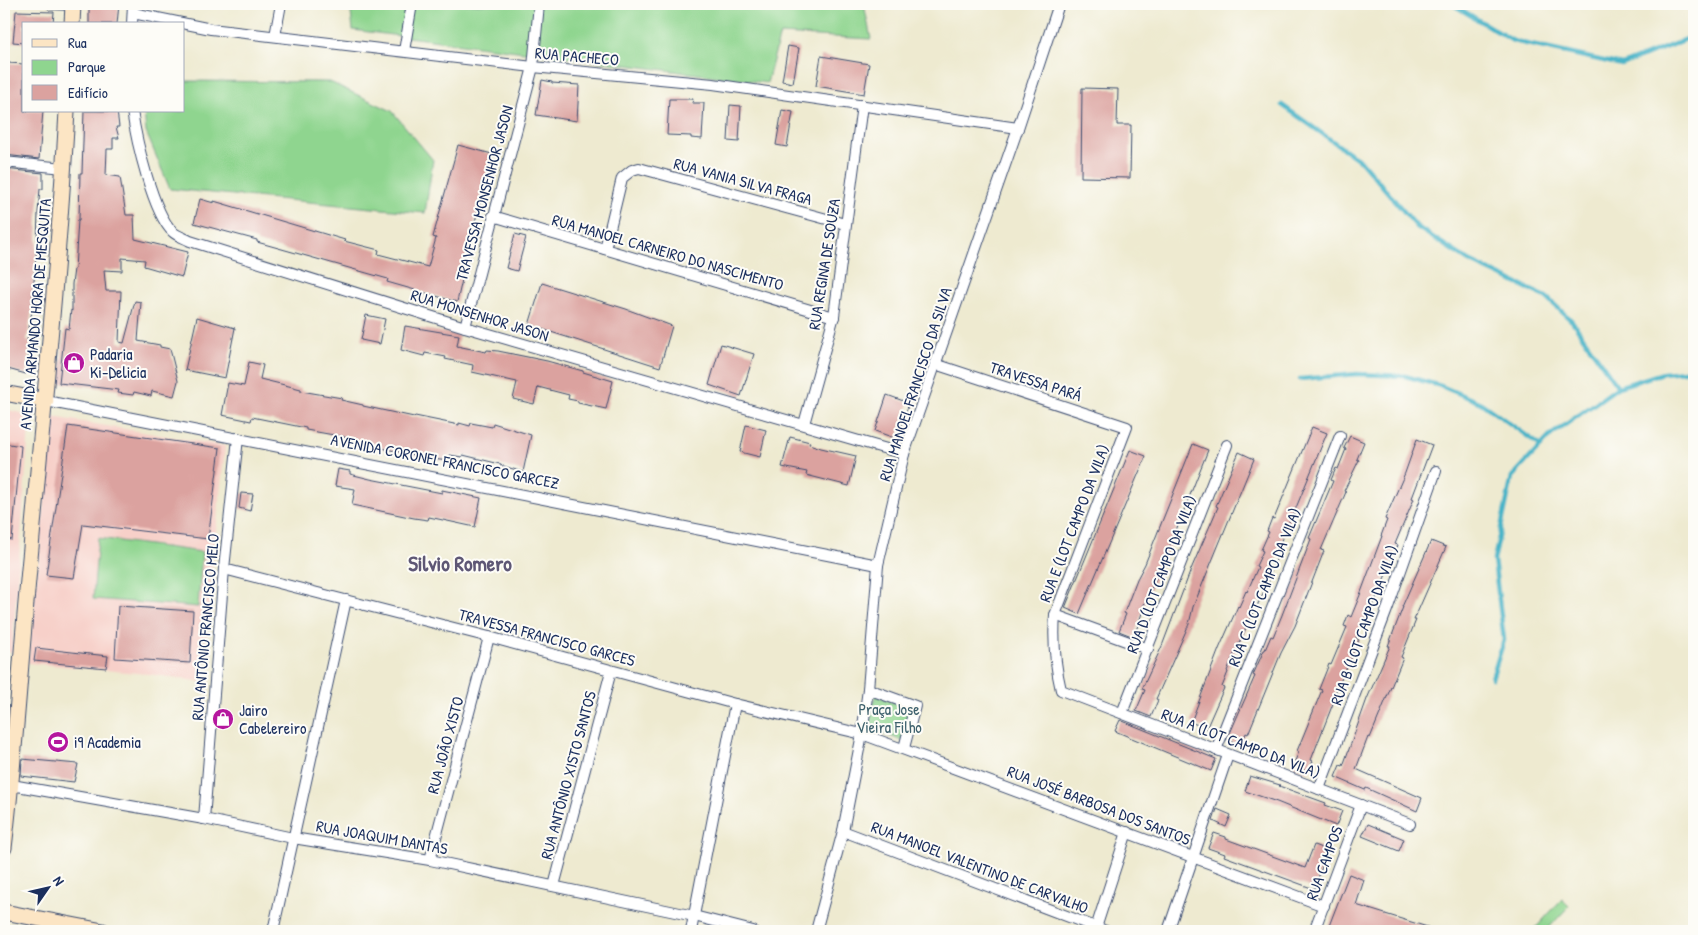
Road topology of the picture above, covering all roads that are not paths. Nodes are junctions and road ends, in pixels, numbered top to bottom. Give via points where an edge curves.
1 (51, 4) edge
2 (280, 4) edge
3 (412, 4) edge
4 (539, 4) edge
5 (1059, 4) edge
6 (73, 5) edge
7 (133, 14) edge
8 (72, 22) edge
9 (175, 22) edge
10 (185, 24) edge
11 (275, 36) junction
12 (404, 52) junction
13 (533, 67) junction
14 (862, 105) junction
15 (67, 112) edge
16 (132, 112) edge
17 (1018, 128) junction
18 (4, 162) edge
19 (64, 168) junction
20 (493, 216) junction
21 (845, 224) junction
22 (605, 250) junction
23 (834, 317) junction
24 (464, 327) junction
25 (935, 364) junction
26 (4, 393) edge
27 (46, 401) junction
28 (804, 424) junction
29 (1127, 427) joint
30 (1340, 436) dead end
31 (238, 438) junction
32 (1227, 445) dead end
33 (904, 454) junction
34 (1436, 471) dead end
35 (878, 565) junction
36 (224, 569) junction
37 (346, 600) junction
38 (1055, 615) junction
39 (489, 637) junction
40 (1148, 649) junction
41 (612, 671) junction
42 (868, 689) junction
43 (1061, 690) joint
44 (735, 704) junction
45 (1122, 713) junction
46 (862, 734) junction
47 (904, 748) junction
48 (1216, 750) junction
49 (1228, 755) junction
50 (8, 784) edge
51 (1319, 789) junction
52 (1361, 805) junction
53 (204, 819) junction
54 (1410, 824) dead end
55 (843, 831) junction
56 (1127, 832) junction
57 (293, 838) junction
58 (4, 848) edge
59 (1194, 857) junction
60 (430, 860) junction
61 (554, 886) junction
62 (1324, 906) junction
63 (4, 912) edge
64 (694, 916) junction
65 (1099, 930) edge
66 (103, 931) edge
67 (273, 931) edge
68 (691, 931) edge
69 (753, 931) edge
70 (816, 931) edge
71 (1168, 931) edge
72 (1314, 931) edge

1 - 6 street
2 - 11 street
3 - 12 street
4 - 13 street, TRAVESSA MONSENHOR JASON
5 - 17 street, RUA MANOEL FRANCISCO DA SILVA
6 - 8 main road
7 - 9 street, RUA PACHECO
10 - 11 street, RUA PACHECO
11 - 12 street, RUA PACHECO
12 - 13 street, RUA PACHECO
13 - 14 street, RUA PACHECO via 713,84
13 - 20 street, TRAVESSA MONSENHOR JASON
14 - 17 street, RUA PACHECO
14 - 21 street, RUA REGINA DE SOUZA
15 - 19 main road, AVENIDA ARMANDO HORA DE MESQUITA
16 - 24 street, RUA MONSENHOR JASON via 134,130 151,187 161,216 173,232 190,241
17 - 25 street, RUA MANOEL FRANCISCO DA SILVA
18 - 19 street
19 - 27 main road, AVENIDA ARMANDO HORA DE MESQUITA
20 - 22 street, RUA MANOEL CARNEIRO DO NASCIMENTO
20 - 24 street, TRAVESSA MONSENHOR JASON
21 - 22 street, RUA VANIA SILVA FRAGA via 639,168 622,178
21 - 23 street, RUA REGINA DE SOUZA
22 - 23 street, RUA MANOEL CARNEIRO DO NASCIMENTO
23 - 28 street, RUA REGINA DE SOUZA
24 - 28 street, RUA MONSENHOR JASON
25 - 29 street, TRAVESSA PARÁ
25 - 33 street, RUA MANOEL FRANCISCO DA SILVA
26 - 27 main road, AVENIDA CORONEL FRANCISCO GARCEZ
27 - 31 street, AVENIDA CORONEL FRANCISCO GARCEZ
27 - 50 main road, AVENIDA ARMANDO HORA DE MESQUITA
28 - 33 street, RUA MONSENHOR JASON
29 - 38 street, RUA E (LOT CAMPO DA VILA)
30 - 48 street, RUA C (LOT CAMPO DA VILA)
31 - 35 street, AVENIDA CORONEL FRANCISCO GARCEZ
31 - 36 street, RUA ANTÔNIO FRANCISCO MELO
32 - 40 street, RUA D (LOT CAMPO DA VILA)
33 - 35 street, RUA MANOEL FRANCISCO DA SILVA
34 - 51 street, RUA B (LOT CAMPO DA VILA)
35 - 42 street, RUA MANOEL FRANCISCO DA SILVA
36 - 37 street, TRAVESSA FRANCISCO GARCES
36 - 53 street, RUA ANTÔNIO FRANCISCO MELO
37 - 39 street, TRAVESSA FRANCISCO GARCES
37 - 57 street
38 - 40 street
38 - 43 street, RUA E (LOT CAMPO DA VILA) via 1053,643
39 - 41 street, TRAVESSA FRANCISCO GARCES
39 - 60 street, RUA JOÃO XISTO
40 - 45 street, RUA D (LOT CAMPO DA VILA)
41 - 44 street, TRAVESSA FRANCISCO GARCES
41 - 61 street, RUA ANTÔNIO XISTO SANTOS
42 - 46 street, RUA MANOEL FRANCISCO DA SILVA
42 - 47 street via 914,706
43 - 45 street, RUA A (LOT CAMPO DA VILA)
44 - 46 street, TRAVESSA FRANCISCO GARCES
44 - 64 street
45 - 48 street, RUA A (LOT CAMPO DA VILA)
46 - 47 street, RUA JOSÉ BARBOSA DOS SANTOS
46 - 55 street, RUA MANOEL FRANCISCO DA SILVA
47 - 56 street, RUA JOSÉ BARBOSA DOS SANTOS
48 - 49 street, RUA A (LOT CAMPO DA VILA)
49 - 51 street, RUA A (LOT CAMPO DA VILA)
49 - 59 street
50 - 53 street, RUA JOAQUIM DANTAS
50 - 58 main road, AVENIDA ARMANDO HORA DE MESQUITA
51 - 52 street, RUA A (LOT CAMPO DA VILA)
52 - 54 street, RUA A (LOT CAMPO DA VILA)
52 - 62 street, RUA CAMPOS
53 - 57 street, RUA JOAQUIM DANTAS
55 - 65 street, RUA MANOEL VALENTINO DE CARVALHO
55 - 70 street, RUA MANOEL FRANCISCO DA SILVA
56 - 59 street, RUA JOSÉ BARBOSA DOS SANTOS
56 - 65 street
57 - 60 street, RUA JOAQUIM DANTAS
57 - 67 street
59 - 62 street, RUA JOSÉ BARBOSA DOS SANTOS
59 - 71 street
60 - 61 street, RUA JOAQUIM DANTAS
61 - 64 street, RUA JOAQUIM DANTAS
62 - 72 street, RUA CAMPOS
63 - 66 main road
64 - 68 street
64 - 69 street, RUA JOAQUIM DANTAS

